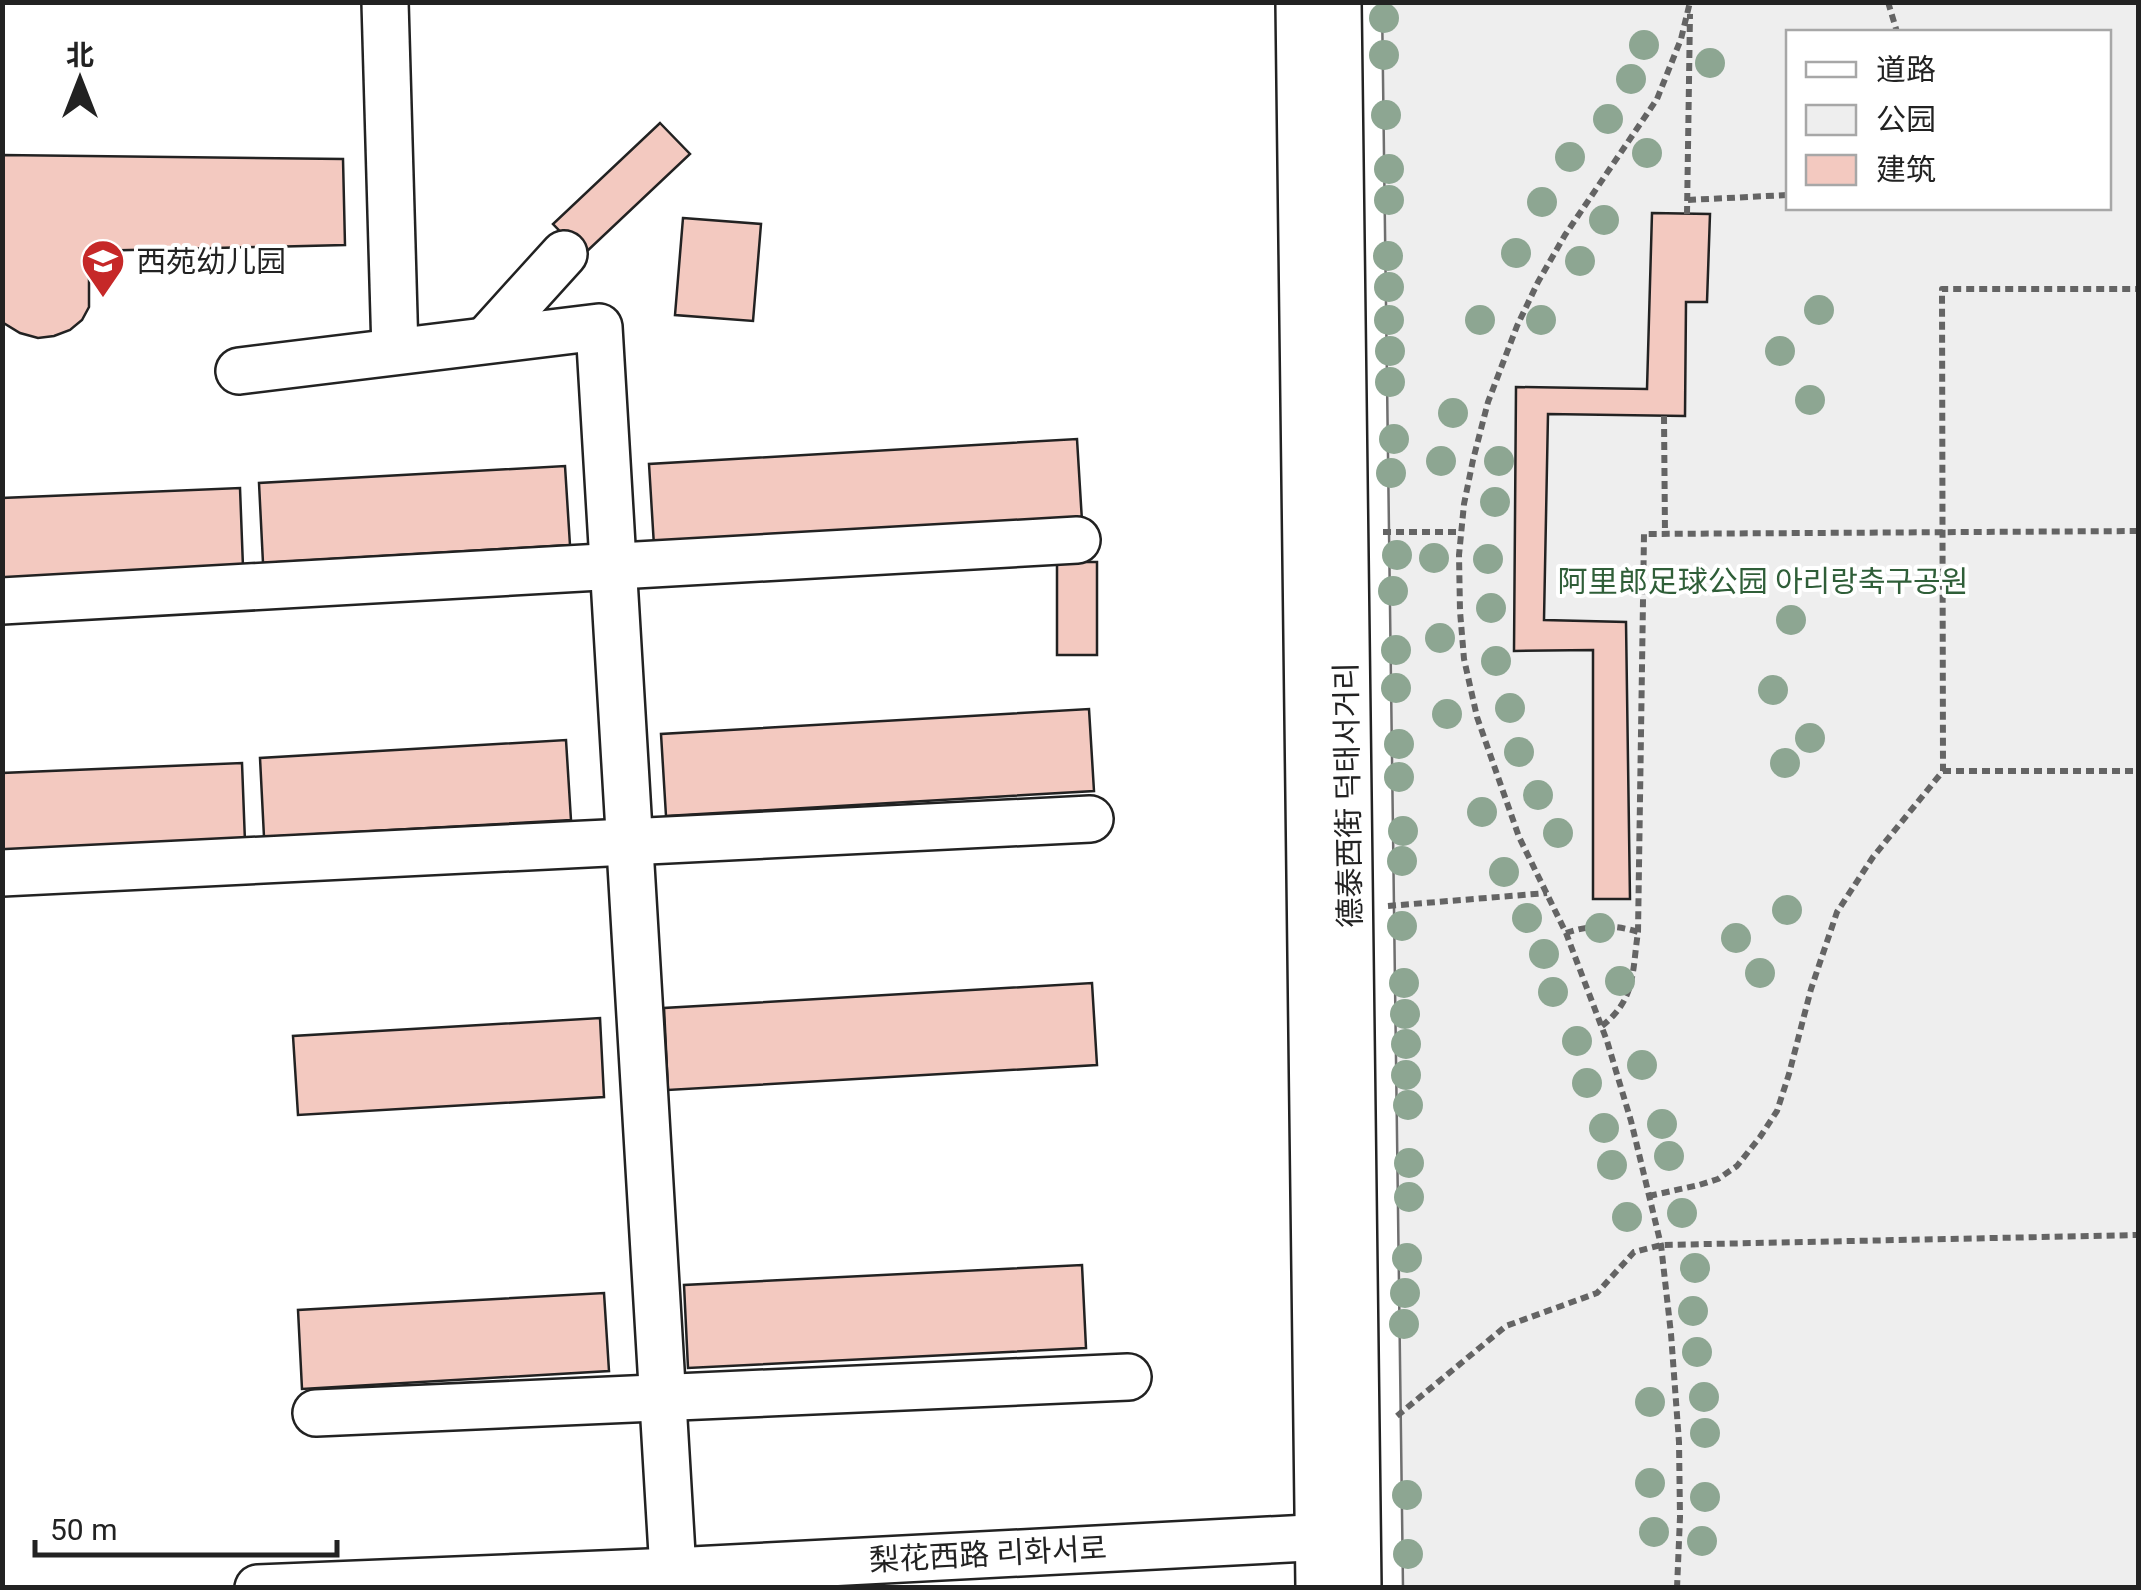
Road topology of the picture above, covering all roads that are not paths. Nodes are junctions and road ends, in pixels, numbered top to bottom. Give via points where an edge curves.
1 (384, 2) edge
2 (1299, 2) edge
3 (1338, 2) edge
4 (564, 254) dead end
5 (488, 339) junction
6 (395, 351) junction
7 (239, 371) dead end
8 (1077, 540) dead end
9 (613, 566) junction
10 (2, 602) edge
11 (1090, 819) dead end
12 (630, 842) junction
13 (2, 873) edge
14 (1128, 1376) dead end
15 (662, 1397) junction
16 (316, 1414) dead end
17 (1338, 1536) junction
18 (673, 1570) junction
19 (258, 1588) edge
20 (1319, 1588) edge
21 (1358, 1588) edge

1 - 6 street
2 - 17 street, 德泰西街 덕태서거리
3 - 17 street, 德泰西街 덕태서거리
4 - 5 street
5 - 6 street
5 - 9 street via 599,327
6 - 7 street
8 - 9 street
9 - 10 street
9 - 12 street
11 - 12 street
12 - 13 street
12 - 15 street
14 - 15 street
15 - 16 street
15 - 18 street
17 - 18 street, 梨花西路 리화서로
17 - 20 street, 德泰西街 덕태서거리
17 - 21 street, 德泰西街 덕태서거리
18 - 19 street, 梨花西路 리화서로

